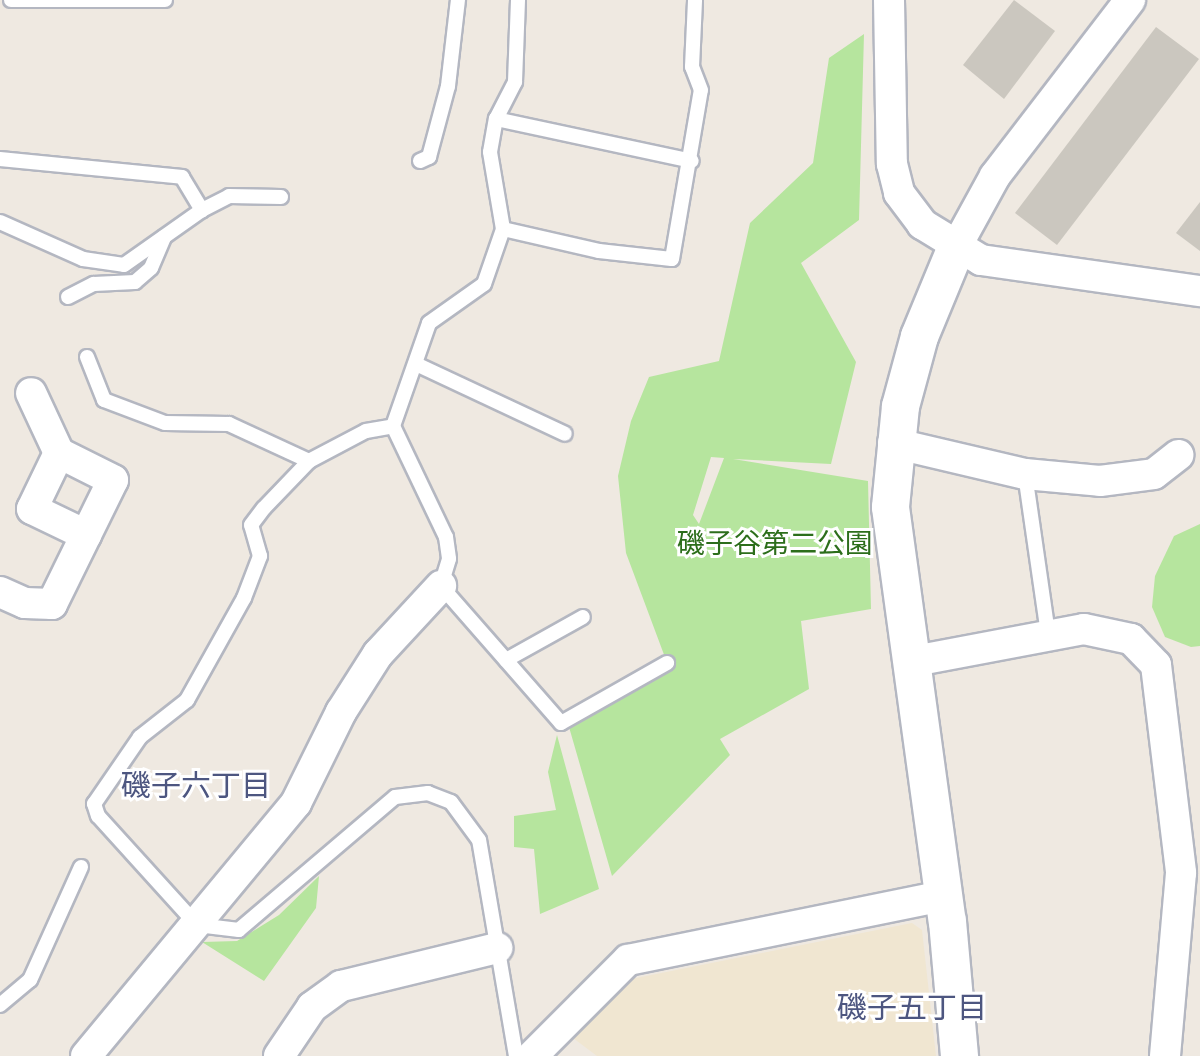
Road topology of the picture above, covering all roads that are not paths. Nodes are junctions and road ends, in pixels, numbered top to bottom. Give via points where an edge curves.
1 (11, 0) edge
2 (165, 0) edge
3 (458, 0) edge
4 (518, 0) edge
5 (695, 0) edge
6 (889, 0) edge
7 (1130, 0) edge
8 (496, 119) junction
9 (0, 159) edge
10 (420, 161) dead end
11 (692, 161) junction
12 (281, 198) dead end
13 (202, 210) junction
14 (0, 222) edge
15 (503, 229) junction
16 (164, 235) junction
17 (955, 249) junction
18 (1200, 291) edge
19 (68, 297) dead end
20 (87, 357) dead end
21 (418, 365) junction
22 (31, 393) dead end
23 (393, 426) junction
24 (565, 434) dead end
25 (893, 443) junction
26 (59, 453) junction
27 (1178, 455) dead end
28 (309, 461) junction
29 (1025, 474) junction
30 (86, 535) junction
31 (441, 586) junction
32 (0, 592) edge
33 (583, 617) dead end
34 (1048, 635) junction
35 (506, 660) junction
36 (909, 662) junction
37 (667, 663) dead end
38 (81, 867) dead end
39 (942, 897) junction
40 (197, 925) junction
41 (497, 948) junction
42 (0, 1005) edge
43 (86, 1056) edge
44 (279, 1056) edge
45 (516, 1056) edge
46 (532, 1056) edge
47 (959, 1056) edge
48 (1166, 1056) edge

1 - 2 lane
3 - 10 lane via 448,86 429,157
4 - 8 lane via 515,82
5 - 11 lane via 692,66 701,90
6 - 17 street via 890,122 899,192 922,224
7 - 17 street via 995,176
8 - 11 lane
8 - 15 lane via 490,152
9 - 13 lane via 183,177
11 - 15 lane via 672,259 599,251
12 - 13 lane via 229,196
13 - 16 lane
14 - 16 lane via 95,263 124,265
15 - 21 lane via 484,284 429,323
16 - 19 lane via 151,268 135,282 94,284
17 - 18 street via 995,263
17 - 25 street via 919,336
20 - 28 lane via 104,400 165,423 229,424
21 - 23 lane
21 - 24 lane
22 - 26 street
23 - 28 lane via 366,431
23 - 31 lane via 446,537 449,559
25 - 29 street
25 - 36 street via 890,507
26 - 30 street via 113,480
26 - 30 street via 32,509
27 - 29 street via 1154,474 1100,481
28 - 40 lane via 251,525 260,556 187,700 141,737 94,804
29 - 34 lane
30 - 32 street via 52,604 25,603
31 - 35 lane
31 - 40 street via 378,654 341,712 296,803
33 - 35 lane
34 - 36 street
34 - 48 street via 1084,629 1131,639 1156,665 1181,873
35 - 37 lane via 561,723
36 - 39 street
38 - 42 lane via 30,980
39 - 46 street via 628,960
39 - 47 street
40 - 41 lane via 239,930 368,815 395,797 428,793 451,802 479,841
40 - 43 street
41 - 44 street via 341,986 312,1007
41 - 45 lane

